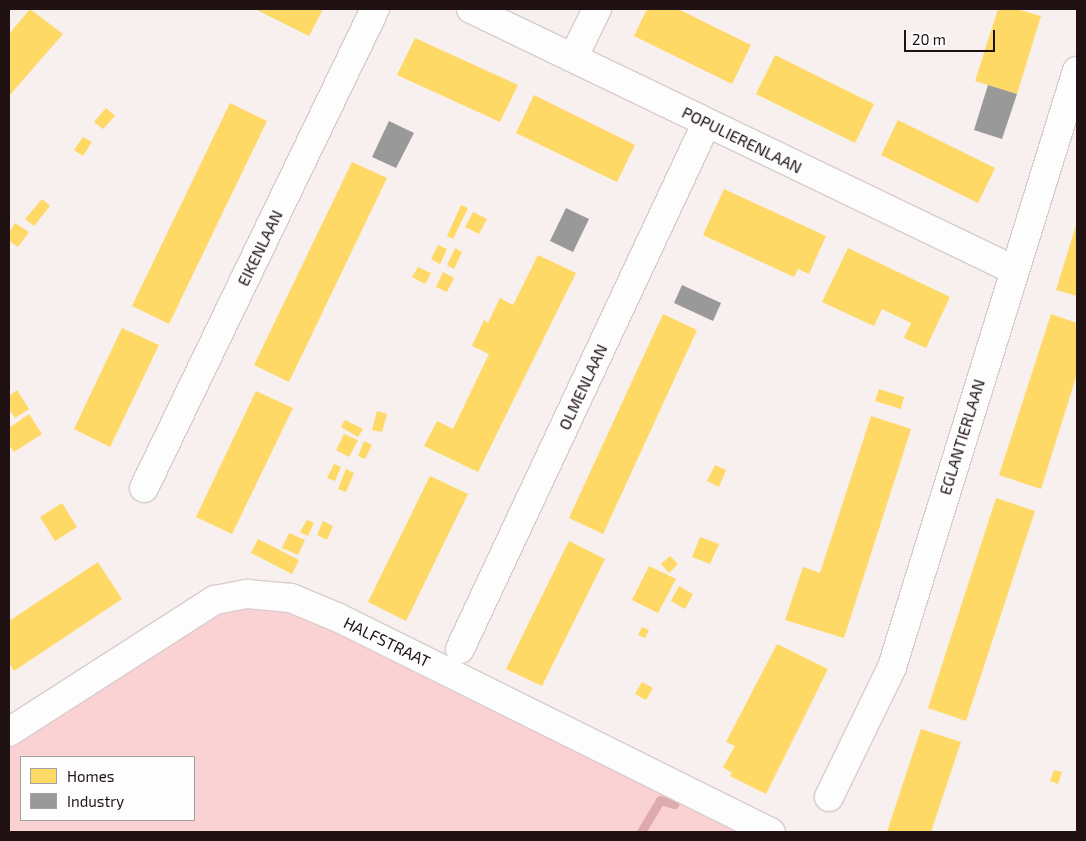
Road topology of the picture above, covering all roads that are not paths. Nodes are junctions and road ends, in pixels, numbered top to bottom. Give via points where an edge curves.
1 (375, 9) edge
2 (471, 9) edge
3 (597, 9) edge
4 (573, 58) junction
5 (1077, 71) edge
6 (706, 124) junction
7 (1014, 270) junction
8 (144, 488) dead end
9 (460, 649) dead end
10 (9, 732) edge
11 (829, 796) dead end
12 (771, 832) edge

1 - 8 street, EIKENLAAN
2 - 4 street, POPULIERENLAAN
3 - 4 street
4 - 6 street, POPULIERENLAAN
5 - 7 street, EGLANTIERLAAN
6 - 7 street, POPULIERENLAAN
6 - 9 street, OLMENLAAN
7 - 11 street, EGLANTIERLAAN via 892,667
10 - 12 street, HALFSTRAAT via 215,600 247,594 276,596 291,598 339,618

